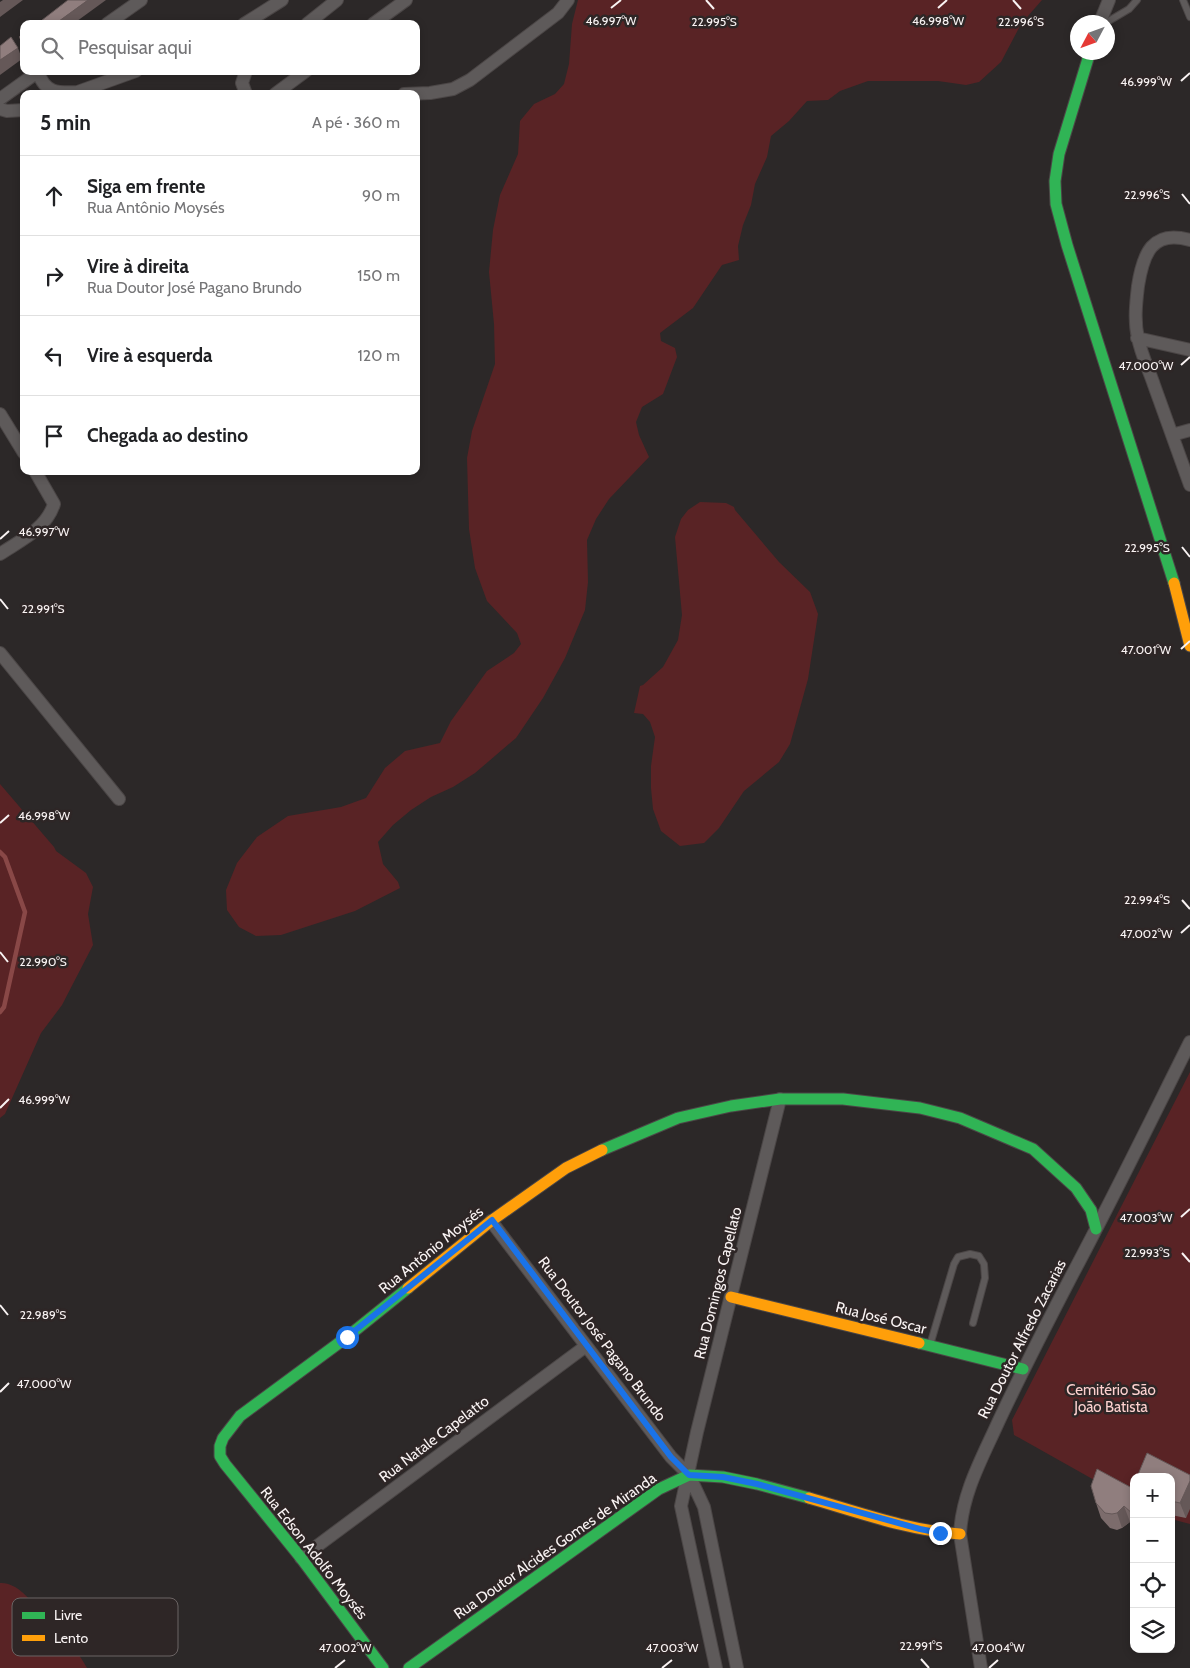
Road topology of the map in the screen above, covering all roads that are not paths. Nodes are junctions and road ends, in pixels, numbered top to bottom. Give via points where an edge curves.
1 (141, 0) edge
2 (282, 0) edge
3 (337, 0) edge
4 (406, 0) edge
5 (568, 0) edge
6 (1109, 0) edge
7 (1137, 0) edge
8 (1183, 0) edge
9 (1103, 15) edge
10 (1115, 17) edge
11 (1190, 17) edge
12 (113, 20) edge
13 (250, 20) edge
14 (312, 20) edge
15 (378, 20) edge
16 (1088, 60) edge
17 (34, 75) edge
18 (39, 75) edge
19 (125, 75) edge
20 (245, 75) edge
21 (300, 75) edge
22 (53, 90) edge
23 (82, 90) edge
24 (245, 90) edge
25 (280, 90) edge
26 (420, 93) edge
27 (0, 98) edge
28 (0, 109) edge
29 (20, 110) edge
30 (1190, 240) edge
31 (1137, 338) junction
32 (1190, 350) edge
33 (0, 414) edge
34 (1190, 430) edge
35 (1172, 435) junction
36 (20, 446) edge
37 (37, 475) edge
38 (1190, 485) edge
39 (0, 554) edge
40 (1190, 646) edge
41 (0, 653) edge
42 (119, 799) dead end
43 (1190, 1042) edge
44 (780, 1099) junction
45 (492, 1220) junction
46 (1096, 1229) junction
47 (731, 1297) junction
48 (973, 1323) dead end
49 (586, 1346) junction
50 (930, 1346) junction
51 (1023, 1369) junction
52 (220, 1456) joint
53 (689, 1475) junction
54 (960, 1534) junction
55 (302, 1558) junction
56 (383, 1668) edge
57 (409, 1668) edge
58 (716, 1668) edge
59 (737, 1668) edge
60 (981, 1668) edge

1 - 12 street
2 - 13 street
3 - 14 street
4 - 15 street
5 - 26 street via 558,13 470,80 453,89
6 - 9 street
7 - 10 lane
8 - 11 lane
16 - 40 street via 1059,154 1056,204
17 - 27 street
18 - 22 street via 41,82
19 - 23 street
20 - 24 street via 242,83
21 - 25 street
28 - 29 street
30 - 31 street via 1179,237 1163,239 1145,254 1135,309
31 - 32 street
31 - 35 street
33 - 36 street
34 - 35 street
35 - 38 street
37 - 39 street via 54,504 51,514 40,527
41 - 42 street
43 - 46 street, Rua Doutor Alfredo Zacarias
44 - 45 street, Rua Antônio Moysés via 678,1118 645,1131 566,1168
44 - 46 street, Rua Antônio Moysés via 843,1099 920,1108 960,1118 996,1132 1033,1149 1076,1188 1091,1210
44 - 47 street, Rua Domingos Capellato
45 - 49 street, Rua Doutor José Pagano Brundo
45 - 52 street, Rua Antônio Moysés via 347,1337 252,1406 232,1424 223,1438
46 - 51 street, Rua Doutor Alfredo Zacarias
47 - 50 street, Rua José Oscar
47 - 53 street, Rua Domingos Capellato
48 - 50 lane via 986,1270 979,1256 970,1254 958,1257 954,1264
49 - 53 street, Rua Doutor José Pagano Brundo via 671,1457
49 - 55 street, Rua Natale Capelatto
50 - 51 street, Rua José Oscar
51 - 54 street, Rua Doutor Alfredo Zacarias via 976,1468 965,1498
52 - 55 street, Rua Edson Adolfo Moysés
53 - 54 street, Rua Doutor Alcides Gomes de Miranda via 757,1484 920,1529
53 - 57 street, Rua Doutor Alcides Gomes de Miranda via 659,1489
53 - 58 street via 681,1506
53 - 59 street, Rua Doutor José Pagano Brundo via 704,1507
54 - 60 street, Rua Doutor Alfredo Zacarias
55 - 56 street, Rua Edson Adolfo Moysés

